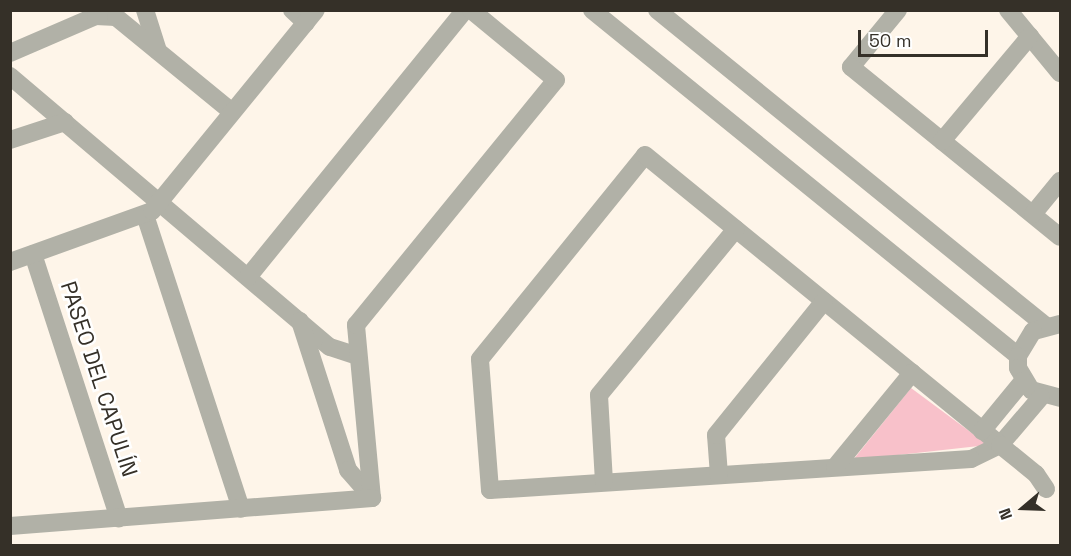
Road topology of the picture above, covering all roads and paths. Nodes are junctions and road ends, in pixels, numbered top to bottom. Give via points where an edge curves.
1 (145, 10) edge
2 (292, 10) edge
3 (465, 10) edge
4 (471, 10) edge
5 (592, 10) edge
6 (657, 10) edge
7 (898, 10) edge
8 (1008, 10) edge
9 (94, 13) edge
10 (311, 17) edge
11 (1030, 36) junction
12 (158, 51) junction
13 (10, 53) edge
14 (1060, 73) edge
15 (10, 76) edge
16 (232, 112) junction
17 (65, 122) junction
18 (10, 140) edge
19 (942, 141) junction
20 (1060, 181) edge
21 (160, 202) junction
22 (1033, 214) junction
23 (145, 215) junction
24 (736, 229) junction
25 (1060, 237) edge
26 (33, 255) junction
27 (10, 262) edge
28 (248, 277) junction
29 (824, 301) junction
30 (300, 321) junction
31 (1053, 325) edge
32 (357, 356) junction
33 (1018, 356) junction
34 (912, 373) junction
35 (1023, 381) junction
36 (1041, 397) junction
37 (1060, 398) edge
38 (982, 430) junction
39 (1000, 445) junction
40 (835, 468) junction
41 (719, 475) junction
42 (604, 482) junction
43 (1046, 489) dead end
44 (372, 498) junction
45 (241, 508) junction
46 (119, 518) junction
47 (10, 526) edge

1 - 12 street
2 - 10 street
3 - 28 street
4 - 32 street via 556,80 356,325
5 - 33 street
6 - 31 street
7 - 19 street via 851,66
8 - 11 street
9 - 12 street via 116,17
9 - 13 street
10 - 16 street
11 - 14 street
11 - 19 street
12 - 16 street
15 - 17 street
16 - 21 street
17 - 18 street
17 - 21 street
19 - 22 street
20 - 22 street
21 - 23 street
21 - 28 street
22 - 25 street
23 - 26 street
23 - 45 street
24 - 29 street
24 - 42 street via 599,395
24 - 42 street via 645,155 480,359 490,490
26 - 27 street
26 - 46 street, PASEO DEL CAPULÍN
28 - 30 street
29 - 34 street
29 - 41 street via 716,435
30 - 32 street via 330,347
30 - 44 street via 348,470
31 - 33 street via 1023,342
32 - 44 street
33 - 35 street
34 - 38 street
34 - 40 street
35 - 36 street
35 - 38 street
36 - 37 street
36 - 39 street
38 - 39 street
39 - 40 street via 971,459
39 - 43 street
40 - 41 street
41 - 42 street
44 - 45 street
45 - 46 street
46 - 47 street

